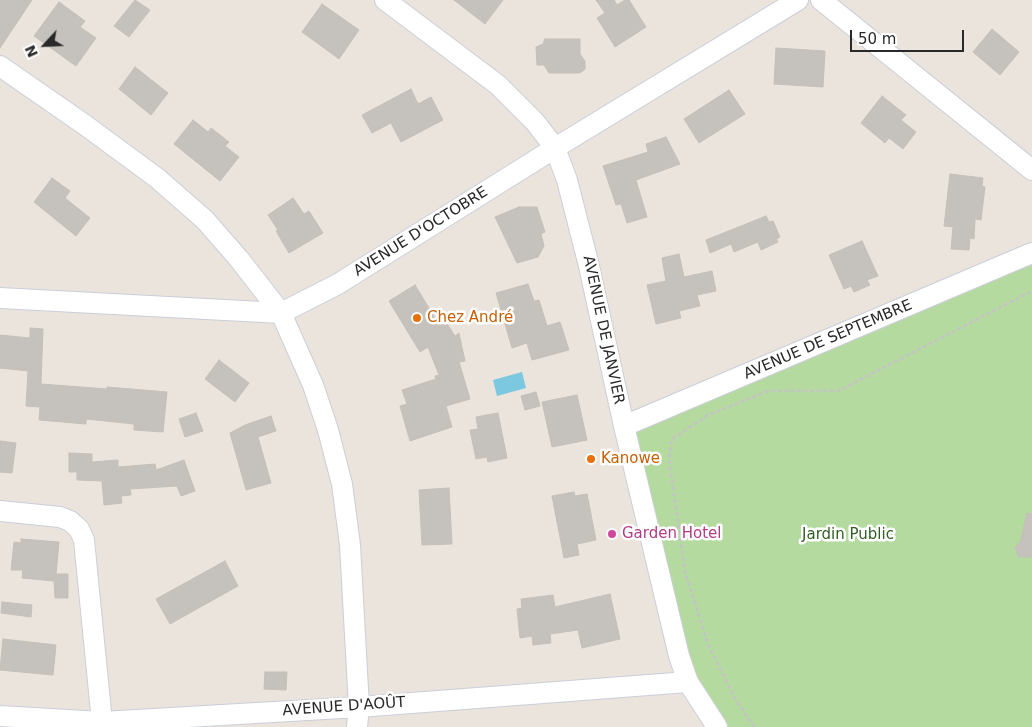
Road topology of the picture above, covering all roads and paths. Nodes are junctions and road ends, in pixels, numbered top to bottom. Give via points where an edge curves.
1 (385, 0) edge
2 (798, 0) edge
3 (821, 0) edge
4 (0, 66) edge
5 (555, 148) junction
6 (1032, 170) edge
7 (1032, 253) edge
8 (1032, 291) edge
9 (0, 298) edge
10 (281, 313) junction
11 (624, 426) junction
12 (0, 511) edge
13 (688, 682) junction
14 (358, 707) junction
15 (0, 716) edge
16 (102, 722) junction
17 (357, 727) edge
18 (717, 727) edge
19 (754, 727) edge

1 - 5 street, AVENUE DE JANVIER via 498,85 535,122
2 - 5 street, AVENUE D'OCTOBRE
3 - 6 street
4 - 10 street via 157,178 205,220
5 - 10 street, AVENUE D'OCTOBRE via 338,284
5 - 11 street, AVENUE DE JANVIER via 587,256
7 - 11 street, AVENUE DE SEPTEMBRE
8 - 19 path via 838,390 768,390 708,415 672,439 669,459 685,572 708,644 734,697
9 - 10 street
10 - 14 street via 313,385 342,484 350,545
11 - 13 street, AVENUE DE JANVIER
12 - 16 street via 60,517 79,529 84,540
13 - 14 street, AVENUE D'AOÛT
13 - 18 street, AVENUE DE JANVIER
14 - 16 street, AVENUE D'AOÛT
14 - 17 street
15 - 16 street, AVENUE D'AOÛT

